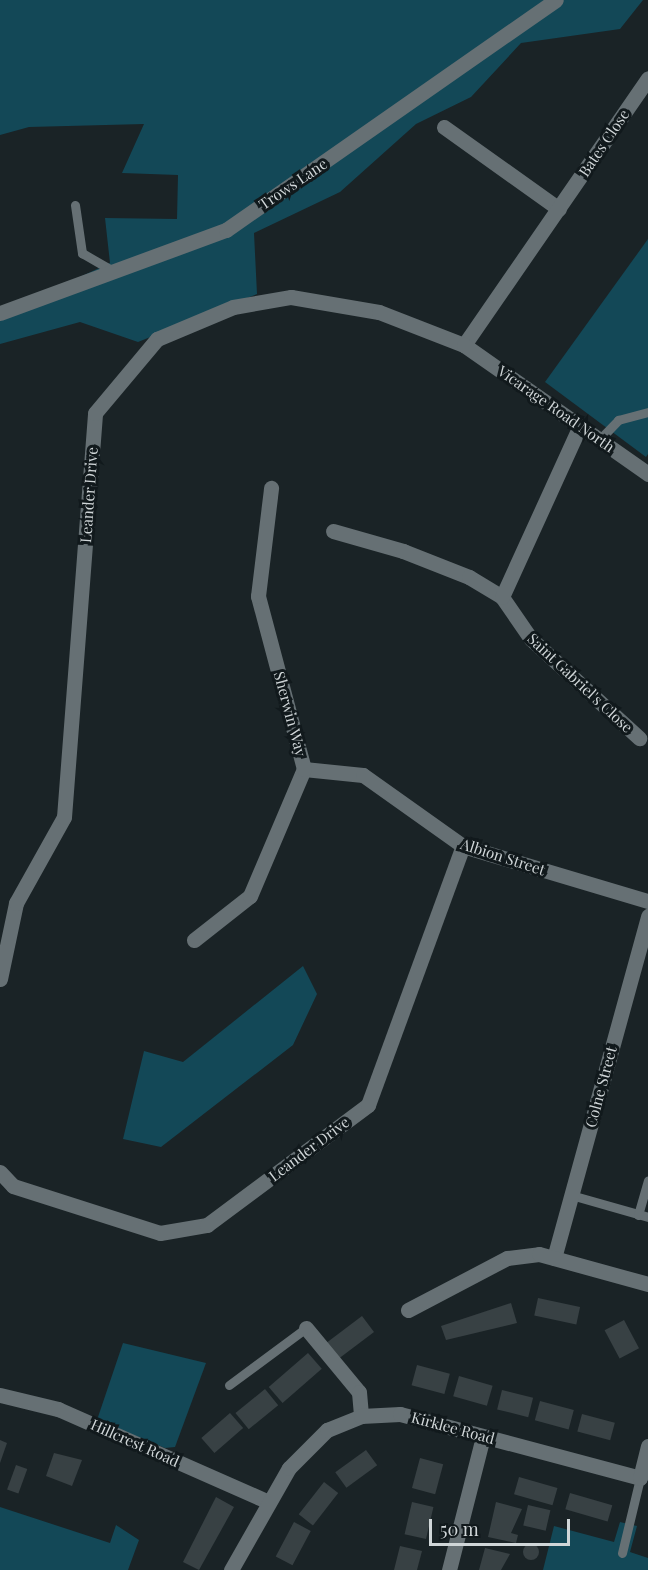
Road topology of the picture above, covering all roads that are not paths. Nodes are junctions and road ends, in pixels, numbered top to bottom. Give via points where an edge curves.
1 (556, 0) edge
2 (648, 78) edge
3 (444, 127) dead end
4 (75, 205) dead end
5 (559, 209) junction
6 (112, 272) junction
7 (0, 313) edge
8 (464, 345) junction
9 (648, 412) edge
10 (580, 426) junction
11 (599, 440) junction
12 (648, 474) edge
13 (271, 488) dead end
14 (333, 531) dead end
15 (502, 597) junction
16 (639, 738) dead end
17 (304, 769) junction
18 (463, 846) junction
19 (648, 901) edge
20 (648, 916) edge
21 (194, 940) dead end
22 (0, 979) edge
23 (0, 1172) edge
24 (648, 1180) edge
25 (572, 1196) junction
26 (643, 1216) edge
27 (554, 1258) junction
28 (648, 1284) edge
29 (408, 1310) dead end
30 (306, 1328) joint
31 (229, 1385) dead end
32 (0, 1395) edge
33 (361, 1416) junction
34 (483, 1437) junction
35 (648, 1446) edge
36 (640, 1478) junction
37 (267, 1502) junction
38 (622, 1553) dead end
39 (231, 1570) edge
40 (449, 1570) edge

1 - 6 street, Trows Lane via 226,230
2 - 5 street, Bates Close
3 - 5 street
4 - 6 lane via 82,253
5 - 8 street, Bates Close via 521,267 500,286
6 - 7 street, Trows Lane
8 - 10 street, Vicarage Road North
8 - 22 street, Leander Drive via 379,312 291,297 233,307 157,339 95,413 64,817 16,903
9 - 11 lane via 618,420
10 - 11 street, Vicarage Road North
10 - 15 street
11 - 12 street, Vicarage Road North
13 - 17 street, Sherwin Way via 258,596
14 - 15 street, Saint Gabriel's Close via 425,559
15 - 16 street, Saint Gabriel's Close via 531,639
17 - 18 street, Albion Street via 363,775
17 - 21 street, Sherwin Way via 250,896
18 - 19 street, Albion Street
18 - 23 street, Leander Drive via 368,1105 207,1225 160,1233 13,1186
20 - 25 street, Colne Street
24 - 26 lane
25 - 26 lane
25 - 27 street, Colne Street
27 - 28 street
27 - 29 street via 507,1258
30 - 31 lane
30 - 33 street via 359,1392
32 - 37 street, Hillcrest Road via 58,1409
33 - 34 street, Kirklee Road via 400,1414
33 - 37 street, Kirklee Road via 327,1430 289,1468
34 - 36 street, Kirklee Road
34 - 40 street
35 - 36 street
36 - 38 lane
37 - 39 street, Kirklee Road

